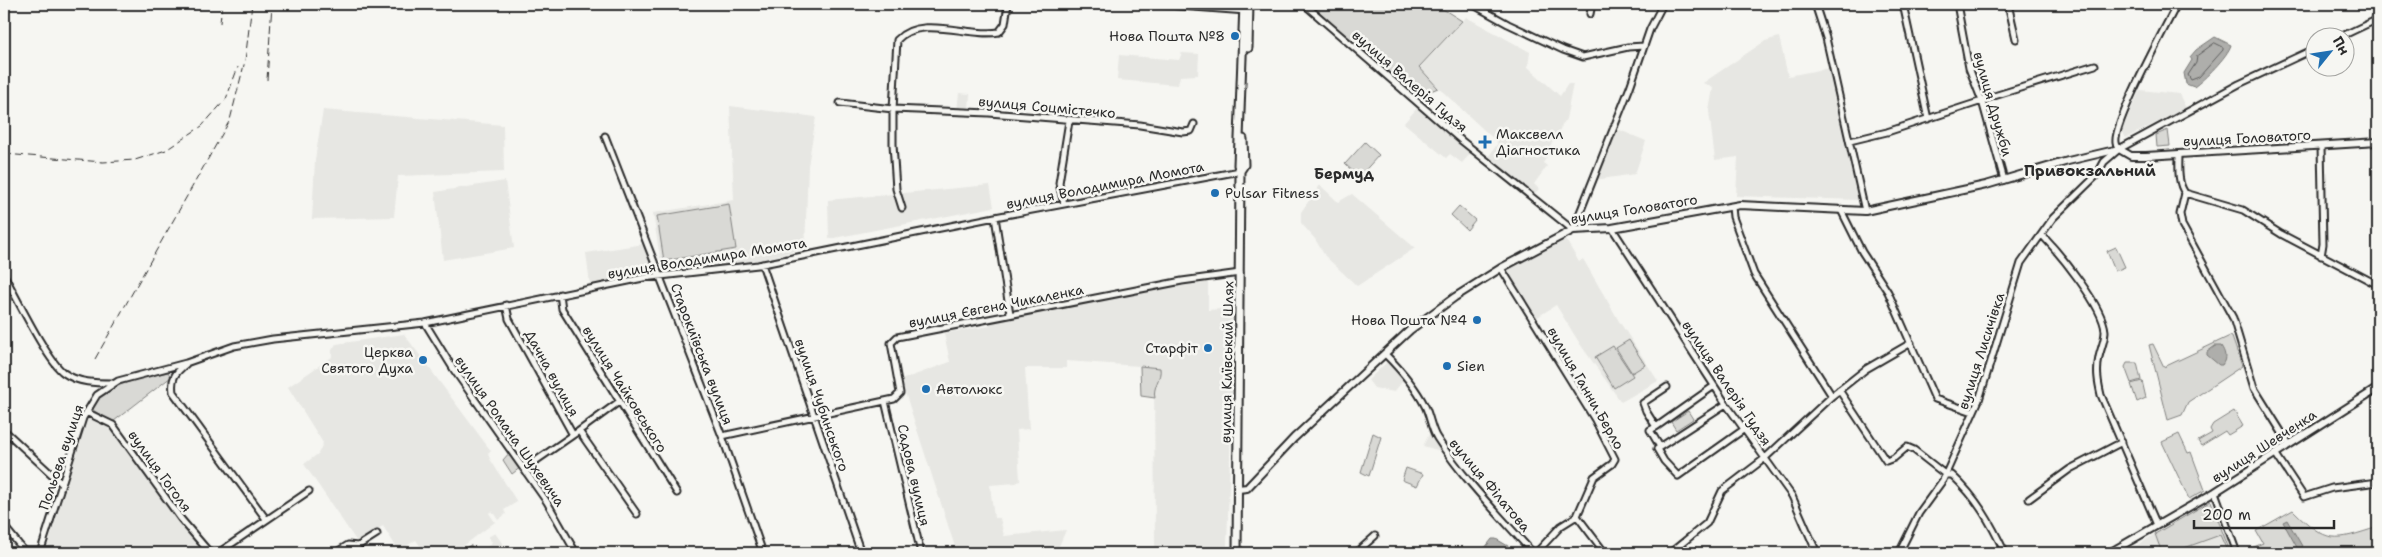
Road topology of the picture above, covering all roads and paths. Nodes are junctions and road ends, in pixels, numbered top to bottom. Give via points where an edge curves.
1 (1008, 4) edge
2 (1154, 4) edge
3 (1304, 4) edge
4 (1472, 4) edge
5 (1592, 4) edge
6 (1663, 4) edge
7 (1815, 4) edge
8 (1903, 4) edge
9 (1957, 4) edge
10 (2008, 4) edge
11 (2178, 4) edge
12 (1246, 7) edge
13 (1590, 14) dead end
14 (2378, 19) edge
15 (2354, 30) edge
16 (2016, 39) dead end
17 (1644, 46) junction
18 (2304, 54) edge
19 (2095, 65) dead end
20 (1982, 101) junction
21 (840, 103) dead end
22 (893, 109) junction
23 (1928, 119) junction
24 (1069, 121) junction
25 (1194, 124) dead end
26 (605, 136) dead end
27 (1850, 140) junction
28 (2378, 142) edge
29 (2321, 146) junction
30 (2119, 150) junction
31 (2179, 154) junction
32 (1240, 171) junction
33 (2004, 180) junction
34 (2185, 192) junction
35 (1064, 204) junction
36 (1732, 206) junction
37 (902, 208) dead end
38 (1841, 210) junction
39 (1865, 210) junction
40 (995, 217) junction
41 (1612, 228) junction
42 (1573, 230) junction
43 (2042, 236) junction
44 (2321, 256) junction
45 (762, 264) junction
46 (1501, 268) junction
47 (1240, 273) junction
48 (4, 275) edge
49 (660, 277) junction
50 (2378, 285) edge
51 (560, 294) junction
52 (506, 305) junction
53 (1010, 314) junction
54 (425, 323) junction
55 (1911, 343) junction
56 (234, 346) joint
57 (1386, 354) junction
58 (186, 363) junction
59 (113, 383) junction
60 (1714, 386) junction
61 (1667, 387) dead end
62 (2378, 388) edge
63 (1839, 390) junction
64 (1832, 396) junction
65 (620, 401) junction
66 (885, 402) junction
67 (1726, 404) junction
68 (86, 412) junction
69 (1973, 412) junction
70 (814, 417) junction
71 (1656, 427) junction
72 (4, 430) edge
73 (1743, 430) junction
74 (578, 431) junction
75 (573, 435) junction
76 (722, 436) junction
77 (2122, 442) junction
78 (2290, 444) junction
79 (1660, 447) junction
80 (2275, 453) junction
81 (1764, 459) junction
82 (524, 469) junction
83 (1946, 475) junction
84 (2378, 482) edge
85 (62, 484) junction
86 (1238, 489) junction
87 (309, 491) dead end
88 (2215, 492) junction
89 (677, 493) dead end
90 (2030, 499) dead end
91 (637, 514) dead end
92 (1577, 516) junction
93 (266, 519) junction
94 (2157, 525) junction
95 (4, 526) edge
96 (377, 534) dead end
97 (1375, 536) dead end
98 (1816, 551) edge
99 (472, 552) edge
100 (26, 553) edge
101 (40, 553) edge
102 (210, 553) edge
103 (218, 553) edge
104 (335, 553) edge
105 (465, 553) edge
106 (576, 553) edge
107 (764, 553) edge
108 (861, 553) edge
109 (921, 553) edge
110 (1237, 553) edge
111 (1356, 553) edge
112 (1535, 553) edge
113 (1605, 553) edge
114 (1670, 553) edge
115 (1807, 553) edge
116 (1899, 553) edge
117 (2005, 553) edge
118 (2109, 553) edge
119 (2237, 553) edge

1 - 22 street via 1006,24 1000,32 951,28 916,29 902,34 895,46
2 - 12 street
3 - 42 street, вулиця Валерія Гудзя
4 - 17 street via 1563,50 1583,56
5 - 13 street
6 - 17 street
7 - 27 street
8 - 23 street
9 - 20 street, вулиця Дружби via 1969,68
10 - 16 street
11 - 30 street via 2129,103 2118,131 2116,142
12 - 32 highway, вулиця Київський Шлях via 1249,33 1244,165
14 - 15 street
17 - 42 street
18 - 30 street, вулиця Головатого via 2239,84
19 - 20 street
20 - 23 street
20 - 33 street, вулиця Дружби
21 - 22 street, вулиця Соцмістечко
22 - 24 street, вулиця Соцмістечко via 989,113
22 - 37 street via 896,189
23 - 27 street
24 - 25 street, вулиця Соцмістечко via 1183,132 1191,131
24 - 35 street via 1059,183
26 - 49 street, Старокиївська вулиця
27 - 39 street
28 - 29 main road, вулиця Головатого
29 - 31 main road, вулиця Головатого
29 - 44 street
30 - 31 main road, вулиця Головатого via 2131,156
30 - 33 main road, вулиця Головатого
30 - 43 street, вулиця Лисичівка via 2053,218
31 - 34 street
32 - 35 street, вулиця Володимира Момота
32 - 47 highway, вулиця Київський Шлях
33 - 39 main road, вулиця Головатого
34 - 44 street via 2242,210
34 - 78 street via 2180,214 2182,225 2233,318 2254,388
35 - 40 street, вулиця Володимира Момота
36 - 38 main road, вулиця Головатого
36 - 41 main road, вулиця Головатого
36 - 64 street via 1754,274
38 - 39 main road, вулиця Головатого
38 - 55 street via 1862,252 1888,292
40 - 45 street, вулиця Володимира Момота
40 - 53 street
41 - 42 main road, вулиця Головатого
41 - 60 street, вулиця Валерія Гудзя
42 - 46 main road, вулиця Головатого
43 - 69 street, вулиця Лисичівка via 2021,263
43 - 77 street via 2069,267 2101,319 2105,338 2097,376
44 - 50 street
45 - 49 street, вулиця Володимира Момота
45 - 70 street, вулиця Чубинського
46 - 57 main road, вулиця Головатого via 1414,328
46 - 92 street, вулиця Ганни Берло via 1615,458 1594,477
47 - 53 street, вулиця Євгена Чикаленка
47 - 86 highway, вулиця Київський Шлях
48 - 59 street via 50,357 63,373 86,382
49 - 51 street, вулиця Володимира Момота
49 - 76 street, Старокиївська вулиця
51 - 52 street, вулиця Володимира Момота
51 - 65 street, вулиця Чайковського via 562,309
52 - 54 street, вулиця Володимира Момота
52 - 75 street, Дачна вулиця via 509,318
53 - 66 street, вулиця Євгена Чикаленка via 897,337 891,343 900,393
54 - 56 street, вулиця Володимира Момота
54 - 82 street, вулиця Романа Шухевича
55 - 63 street via 1866,369
55 - 69 street via 1935,399
56 - 58 street, Польова вулиця
57 - 86 main road, вулиця Головатого via 1294,438 1247,488
57 - 112 street, вулиця Філатова via 1414,387 1425,406 1435,436 1456,466
58 - 59 street, Польова вулиця
58 - 93 street via 171,382 173,392
59 - 68 street, Польова вулиця via 98,395
60 - 67 street, вулиця Валерія Гудзя
60 - 71 street
61 - 71 street via 1643,403
62 - 78 main road, вулиця Шевченка
63 - 64 street
63 - 83 street via 1886,461 1906,447
64 - 81 street
65 - 74 street
65 - 89 street, вулиця Чайковського
66 - 70 street
66 - 109 street, Садова вулиця
67 - 73 street, вулиця Валерія Гудзя
67 - 79 street
68 - 85 street, Польова вулиця
68 - 102 street, вулиця Гоголя via 112,425
69 - 83 street, вулиця Лисичівка
70 - 76 street
70 - 108 street, вулиця Чубинського
71 - 79 street via 1650,430
72 - 85 street
73 - 79 street via 1678,476 1657,449
73 - 81 street, вулиця Валерія Гудзя
74 - 75 street, Дачна вулиця
74 - 91 street, Дачна вулиця
75 - 82 street
76 - 107 street, Старокиївська вулиця
77 - 90 street via 2070,470
77 - 94 street
78 - 80 main road, вулиця Шевченка
80 - 84 street via 2304,497 2332,488
80 - 88 main road, вулиця Шевченка
81 - 98 street, вулиця Валерія Гудзя via 1792,496
81 - 114 street via 1722,491 1707,523
82 - 106 street, вулиця Романа Шухевича
83 - 116 street, вулиця Лисичівка via 1919,512
83 - 117 street via 1952,475 1973,496
85 - 101 street, Польова вулиця
86 - 110 highway, вулиця Київський Шлях
87 - 93 street
88 - 94 main road, вулиця Шевченка
88 - 119 street
92 - 112 street
92 - 113 street
93 - 103 street
94 - 118 main road, вулиця Шевченка
95 - 100 street
96 - 104 street via 358,546 348,545
97 - 111 street
98 - 115 street
99 - 105 street

